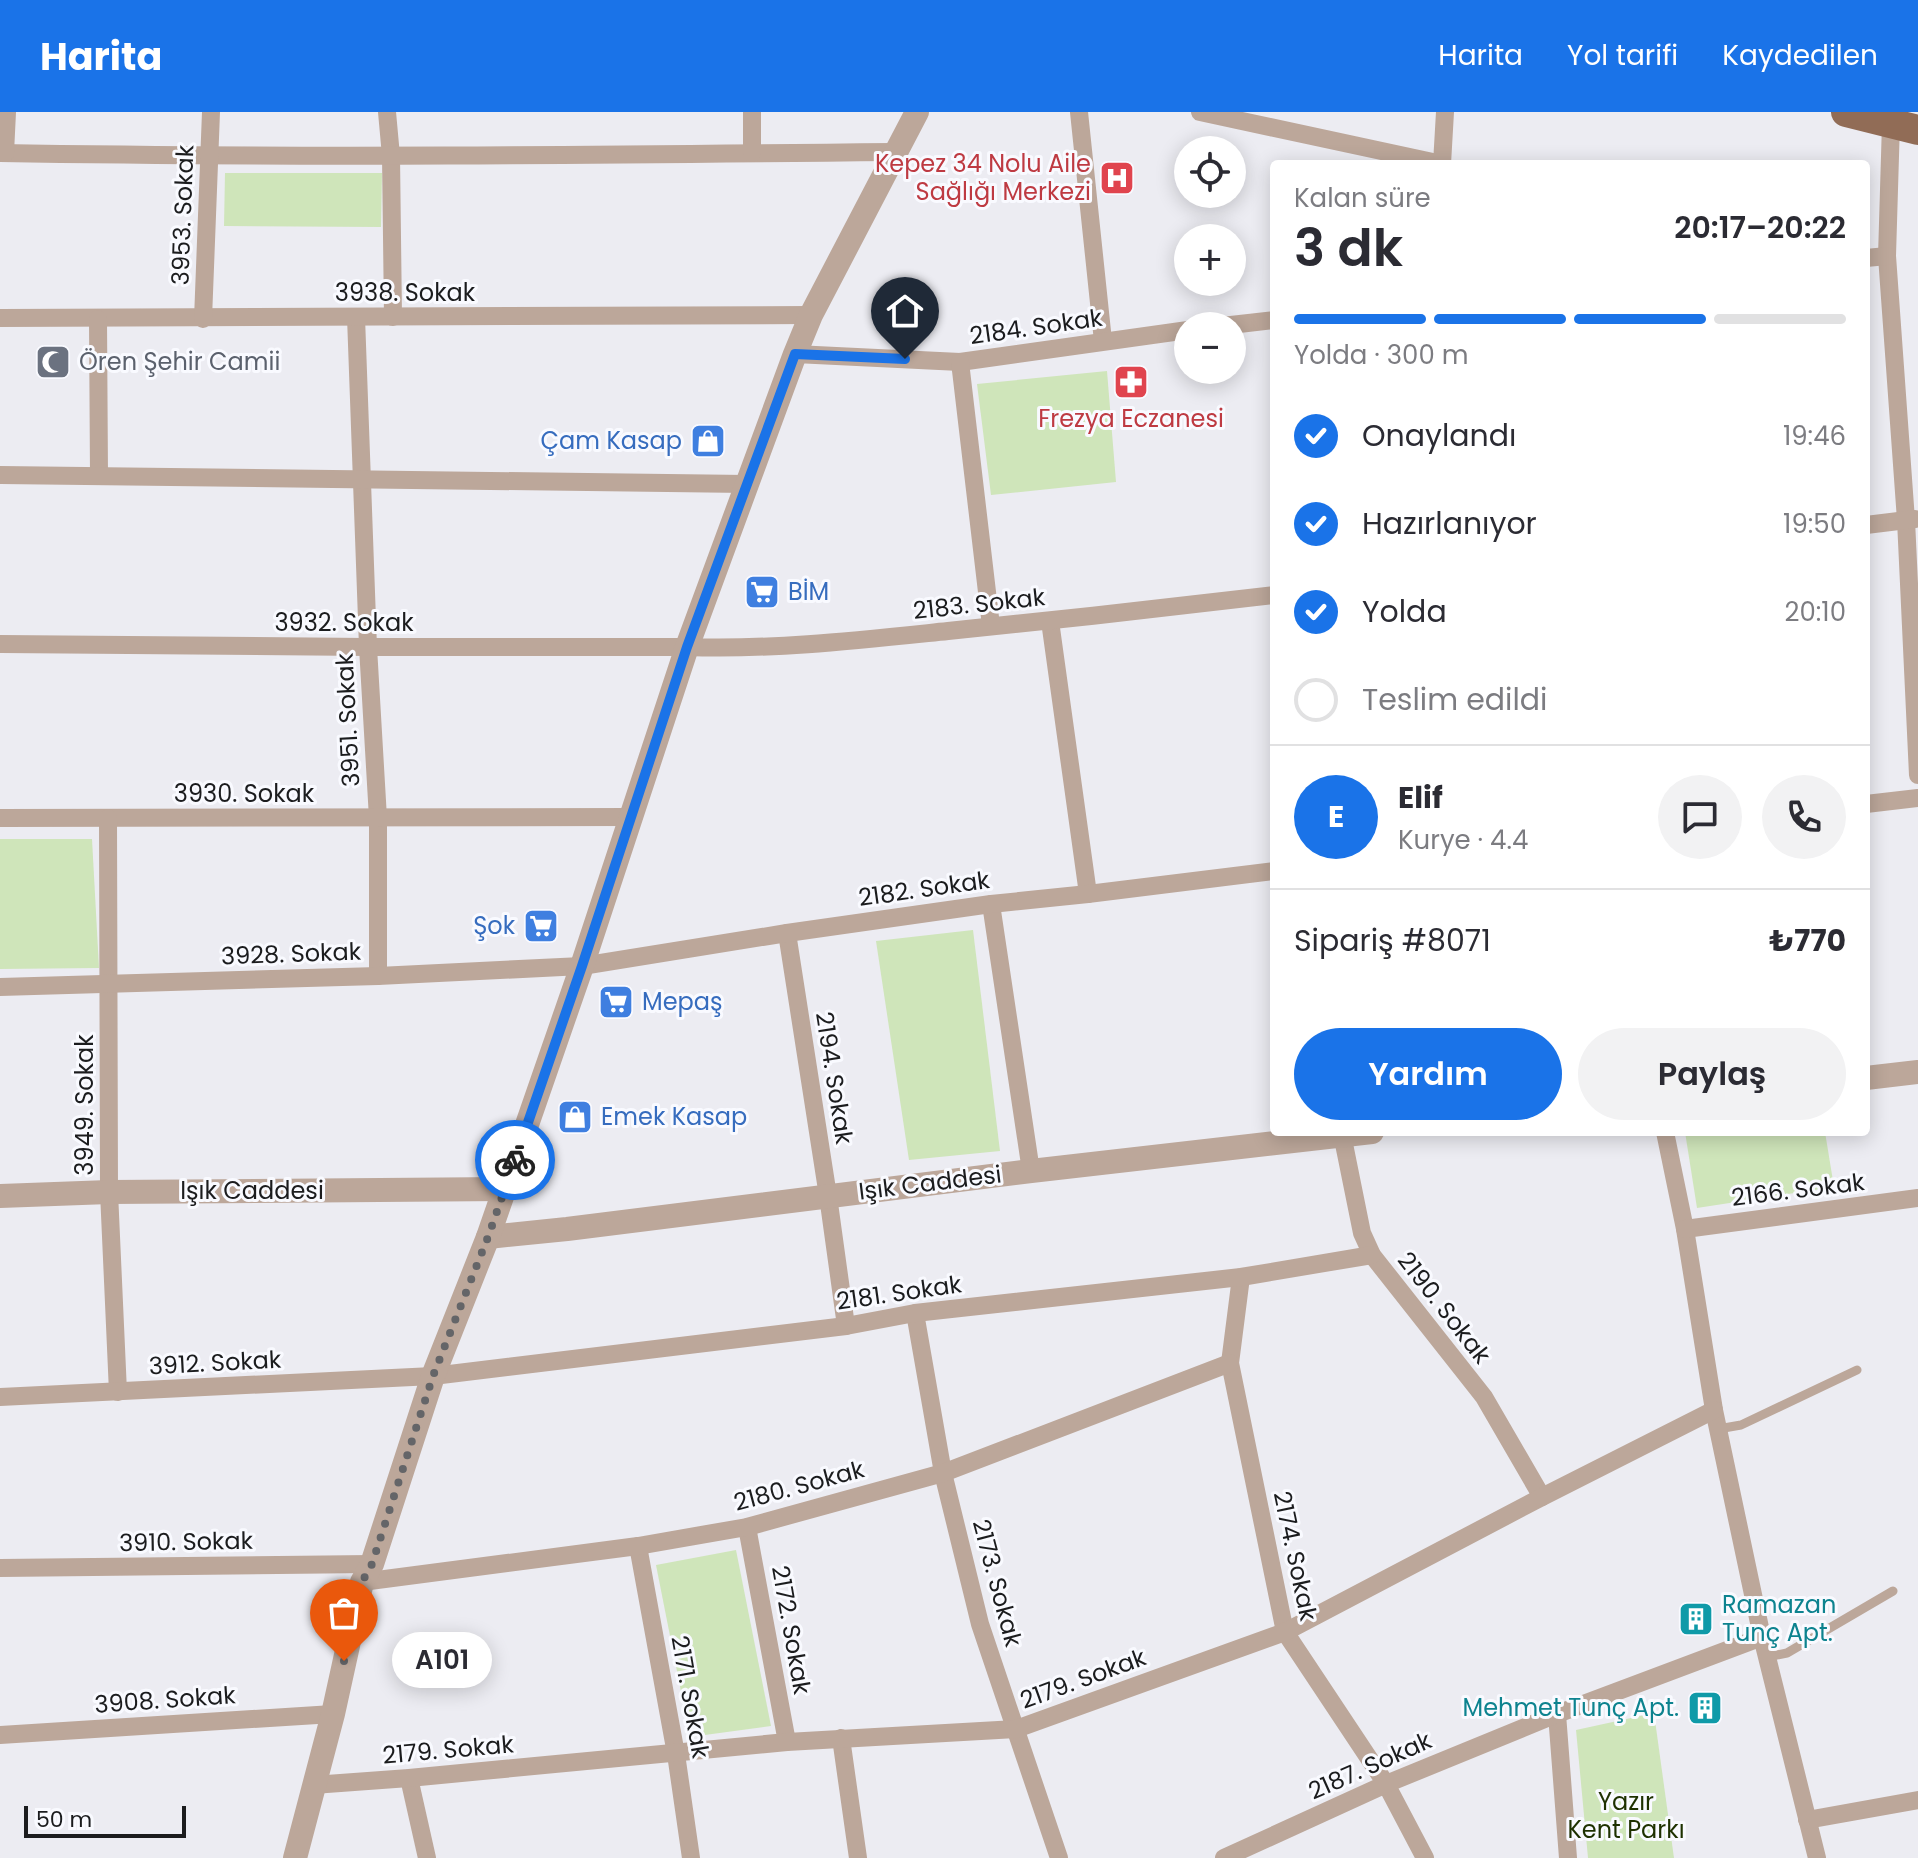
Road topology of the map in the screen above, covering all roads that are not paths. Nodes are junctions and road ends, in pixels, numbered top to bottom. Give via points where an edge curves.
1 (7, 112) edge
2 (211, 112) edge
3 (387, 112) edge
4 (752, 112) edge
5 (917, 112) edge
6 (1079, 112) edge
7 (1200, 112) edge
8 (1445, 112) edge
9 (1846, 112) edge
10 (1904, 127) edge
11 (895, 152) junction
12 (3, 153) edge
13 (752, 153) junction
14 (208, 156) junction
15 (391, 156) junction
16 (1423, 160) edge
17 (1442, 160) edge
18 (1887, 256) junction
19 (1870, 258) edge
20 (811, 315) junction
21 (356, 317) junction
22 (393, 317) junction
23 (0, 318) edge
24 (98, 319) junction
25 (203, 319) junction
26 (1270, 320) edge
27 (1246, 323) edge
28 (1174, 332) edge
29 (1103, 341) junction
30 (795, 354) junction
31 (960, 362) junction
32 (0, 475) edge
33 (99, 476) junction
34 (361, 479) junction
35 (747, 484) junction
36 (1912, 520) edge
37 (1870, 525) edge
38 (1270, 595) edge
39 (1050, 621) junction
40 (991, 626) junction
41 (0, 644) edge
42 (368, 647) junction
43 (687, 647) junction
44 (1918, 775) edge
45 (1918, 798) edge
46 (1870, 804) edge
47 (631, 817) junction
48 (0, 818) edge
49 (108, 818) junction
50 (378, 818) junction
51 (1270, 871) edge
52 (1088, 894) junction
53 (991, 904) junction
54 (787, 933) junction
55 (582, 966) junction
56 (378, 976) junction
57 (110, 984) junction
58 (0, 987) edge
59 (1918, 1072) edge
60 (1870, 1078) edge
61 (1325, 1136) edge
62 (1342, 1136) edge
63 (1666, 1136) edge
64 (1031, 1171) junction
65 (505, 1189) junction
66 (109, 1192) junction
67 (0, 1196) edge
68 (828, 1196) junction
69 (1918, 1198) edge
70 (1685, 1229) junction
71 (488, 1237) junction
72 (1372, 1255) junction
73 (1241, 1277) junction
74 (915, 1313) junction
75 (846, 1326) junction
76 (1230, 1363) junction
77 (1857, 1370) dead end
78 (433, 1376) junction
79 (118, 1392) junction
80 (0, 1397) edge
81 (1714, 1410) junction
82 (1718, 1429) junction
83 (943, 1473) junction
84 (1542, 1497) junction
85 (747, 1527) junction
86 (638, 1546) junction
87 (0, 1568) edge
88 (367, 1573) junction
89 (1893, 1591) dead end
90 (1285, 1632) junction
91 (1762, 1637) junction
92 (1767, 1657) junction
93 (333, 1714) junction
94 (1557, 1714) junction
95 (1016, 1729) junction
96 (0, 1735) edge
97 (841, 1738) junction
98 (787, 1742) junction
99 (676, 1754) junction
100 (409, 1778) junction
101 (1386, 1784) junction
102 (313, 1785) junction
103 (1918, 1800) edge
104 (1807, 1820) junction
105 (295, 1858) edge
106 (427, 1858) edge
107 (691, 1858) edge
108 (858, 1858) edge
109 (1059, 1858) edge
110 (1224, 1858) edge
111 (1425, 1858) edge
112 (1568, 1858) edge
113 (1817, 1858) edge

1 - 12 street
2 - 14 street, 3953. Sokak
3 - 15 street
4 - 13 street
5 - 11 street
6 - 29 street
7 - 16 street
8 - 17 street
9 - 10 main road
10 - 18 street
11 - 13 street
11 - 20 street
12 - 14 street
13 - 15 street
14 - 15 street
14 - 25 street, 3953. Sokak
15 - 22 street
18 - 19 street
18 - 36 street
20 - 22 street, 3938. Sokak
20 - 30 street
21 - 22 street, 3938. Sokak
21 - 25 street, 3938. Sokak
21 - 34 street, 3951. Sokak
23 - 24 street, 3938. Sokak
24 - 25 street, 3938. Sokak
24 - 33 street
26 - 27 street
28 - 29 street, 2184. Sokak
29 - 31 street, 2184. Sokak
30 - 31 street, 2184. Sokak
30 - 35 street
31 - 40 street
32 - 33 street
33 - 34 street
34 - 35 street
34 - 42 street, 3951. Sokak
35 - 43 street
36 - 37 street
36 - 44 street
38 - 39 street, 2183. Sokak
39 - 40 street, 2183. Sokak
39 - 52 street
40 - 43 street, 2183. Sokak via 808,645
41 - 42 street, 3932. Sokak
42 - 43 street, 3932. Sokak
42 - 50 street, 3951. Sokak
43 - 47 street
45 - 46 street
47 - 50 street, 3930. Sokak
47 - 55 street
48 - 49 street, 3930. Sokak
49 - 50 street, 3930. Sokak
49 - 57 street, 3949. Sokak
50 - 56 street, 3951. Sokak
51 - 52 street, 2182. Sokak
52 - 53 street, 2182. Sokak
53 - 54 street, 2182. Sokak
53 - 64 street
54 - 55 street, 2182. Sokak
54 - 68 street, 2194. Sokak
55 - 56 street, 3928. Sokak
55 - 65 street
56 - 57 street, 3928. Sokak
57 - 58 street, 3928. Sokak
57 - 66 street, 3949. Sokak
59 - 60 street
61 - 64 street, Işık Caddesi
62 - 72 street, 2190. Sokak via 1362,1233
63 - 70 street
64 - 68 street, Işık Caddesi
65 - 66 street, Işık Caddesi
65 - 71 street
66 - 67 street, Işık Caddesi
66 - 79 street, 3949. Sokak
68 - 71 street, Işık Caddesi
68 - 75 street, 2194. Sokak
69 - 70 street, 2166. Sokak
70 - 81 street
71 - 78 street
72 - 73 street, 2181. Sokak
72 - 84 street, 2190. Sokak via 1484,1397
73 - 74 street, 2181. Sokak
73 - 76 street, 2174. Sokak
74 - 75 street, 2181. Sokak
74 - 83 street, 2173. Sokak
75 - 78 street, 2181. Sokak
76 - 83 street, 2180. Sokak
76 - 90 street, 2174. Sokak
77 - 82 lane via 1741,1425
78 - 79 street, 3912. Sokak
78 - 88 street
79 - 80 street, 3912. Sokak
81 - 82 street
81 - 84 street, 2179. Sokak
82 - 91 street
83 - 85 street, 2180. Sokak
83 - 95 street, 2173. Sokak via 980,1624
84 - 90 street, 2179. Sokak
85 - 86 street, 2180. Sokak
85 - 98 street, 2172. Sokak
86 - 88 street, 2180. Sokak
86 - 99 street, 2171. Sokak
87 - 88 street, 3910. Sokak
88 - 93 street
89 - 92 lane via 1787,1653
90 - 95 street, 2179. Sokak
90 - 101 street, 2174. Sokak
91 - 92 street
91 - 94 street, 2187. Sokak
92 - 104 street
93 - 96 street, 3908. Sokak
93 - 102 street
94 - 101 street, 2187. Sokak
94 - 112 street
95 - 97 street, 2179. Sokak
95 - 109 street, 2173. Sokak
97 - 98 street, 2179. Sokak
97 - 108 street
98 - 99 street, 2179. Sokak
99 - 100 street, 2179. Sokak
99 - 107 street, 2171. Sokak
100 - 102 street, 2179. Sokak
100 - 106 street
101 - 110 street, 2187. Sokak
101 - 111 street, 2174. Sokak
102 - 105 street
103 - 104 street
104 - 113 street

